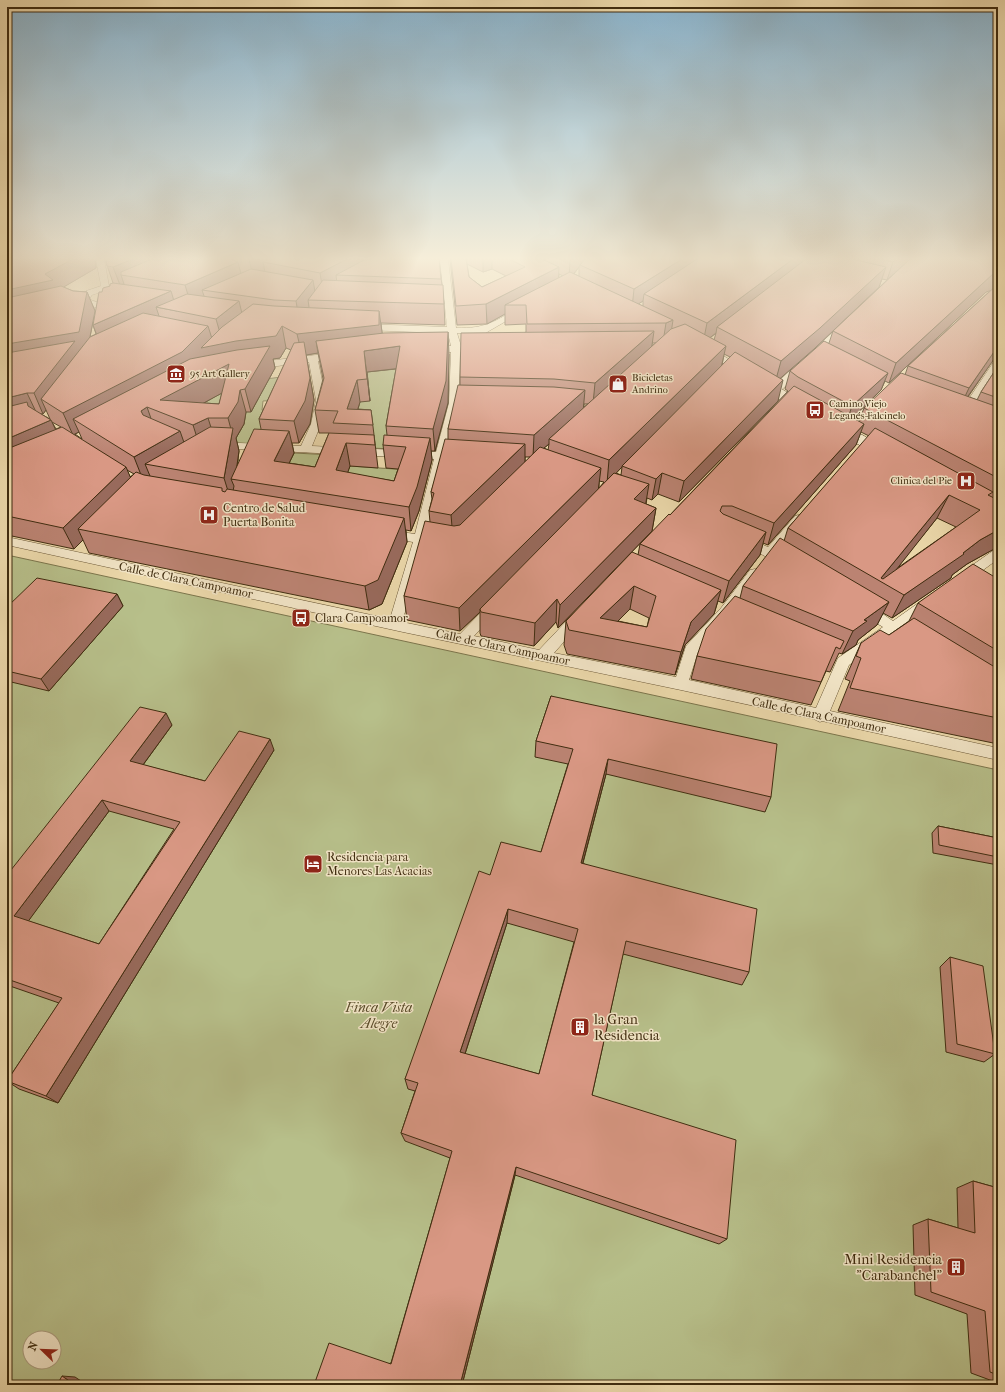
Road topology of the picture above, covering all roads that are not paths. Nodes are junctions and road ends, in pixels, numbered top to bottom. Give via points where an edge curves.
1 (450, 324) edge
2 (495, 324) edge
3 (847, 324) edge
4 (354, 327) edge
5 (487, 328) junction
6 (452, 330) junction
7 (471, 337) junction
8 (684, 340) edge
9 (456, 346) junction
10 (417, 350) edge
11 (349, 354) edge
12 (313, 358) junction
13 (998, 362) edge
14 (242, 367) edge
15 (775, 390) junction
16 (885, 394) edge
17 (962, 416) edge
18 (846, 431) junction
19 (866, 443) junction
20 (212, 446) edge
21 (306, 448) junction
22 (441, 455) junction
23 (856, 455) edge
24 (471, 458) edge
25 (901, 462) edge
26 (805, 512) edge
27 (373, 531) edge
28 (729, 535) edge
29 (420, 539) junction
30 (7, 541) edge
31 (449, 544) edge
32 (88, 545) edge
33 (770, 553) junction
34 (998, 553) edge
35 (77, 556) junction
36 (796, 568) edge
37 (963, 578) junction
38 (977, 586) edge
39 (951, 587) edge
40 (938, 596) edge
41 (501, 600) edge
42 (854, 604) edge
43 (712, 605) edge
44 (586, 608) edge
45 (726, 611) junction
46 (741, 618) edge
47 (394, 625) junction
48 (893, 627) junction
49 (463, 639) junction
50 (926, 648) edge
51 (543, 655) junction
52 (829, 655) edge
53 (843, 662) junction
54 (681, 684) junction
55 (820, 716) junction
56 (998, 754) edge

1 - 6 street
2 - 5 street
3 - 15 street via 821,354
4 - 6 street via 390,332
5 - 6 street via 470,331
5 - 7 street
6 - 9 street
7 - 9 street
7 - 9 street via 473,343 485,349
8 - 15 street via 705,347 728,369
9 - 10 street
9 - 22 street via 459,403
11 - 12 street
12 - 14 street
12 - 21 street via 321,400 316,424
13 - 17 street
15 - 18 street via 784,402
16 - 18 street
18 - 19 street
19 - 23 street
19 - 25 street
20 - 21 street
21 - 22 street
22 - 24 street
22 - 29 street
26 - 33 street
27 - 29 street
28 - 33 street
29 - 31 street
29 - 47 street via 400,613
30 - 35 street, Calle de Clara Campoamor
32 - 35 street
33 - 36 street
33 - 45 street
34 - 37 street
35 - 47 street, Calle de Clara Campoamor
37 - 38 street
37 - 39 street
40 - 48 street
41 - 49 street
42 - 48 street
43 - 45 street
44 - 51 street
45 - 46 street
45 - 54 street via 691,650
47 - 49 street, Calle de Clara Campoamor
48 - 50 street
48 - 53 street
49 - 51 street, Calle de Clara Campoamor
51 - 54 street, Calle de Clara Campoamor
52 - 53 street
53 - 55 street
54 - 55 street, Calle de Clara Campoamor
55 - 56 street, Calle de Clara Campoamor

